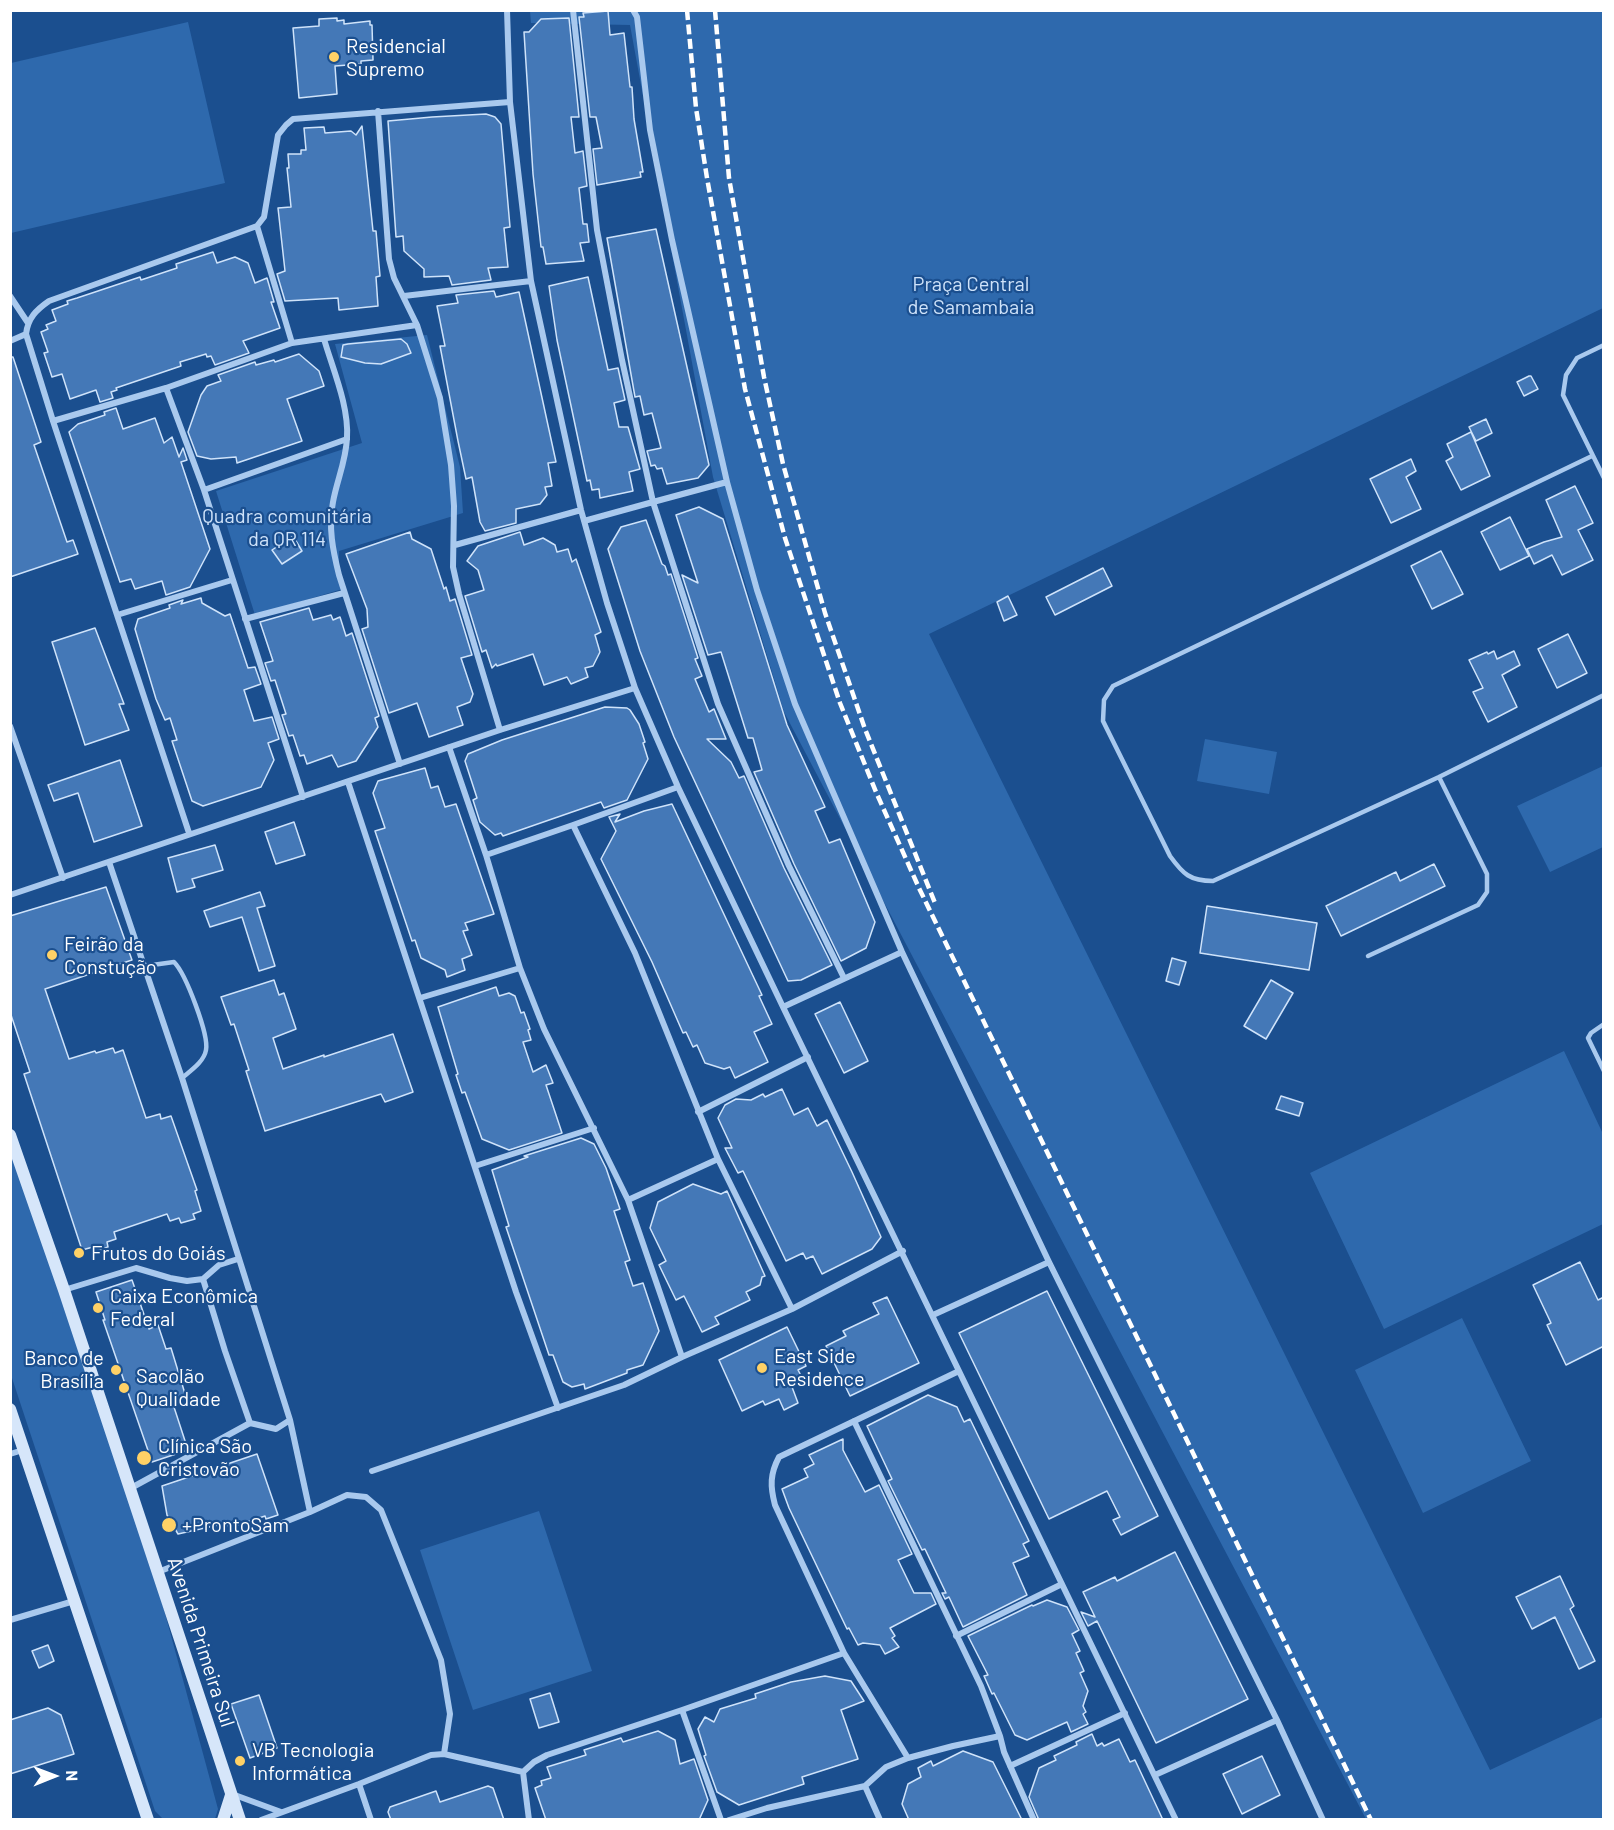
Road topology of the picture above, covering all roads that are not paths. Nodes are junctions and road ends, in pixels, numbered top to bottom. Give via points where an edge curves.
1 (507, 10) edge
2 (573, 10) edge
3 (633, 10) edge
4 (510, 102) junction
5 (378, 111) junction
6 (257, 226) junction
7 (531, 281) junction
8 (10, 296) edge
9 (404, 296) junction
10 (28, 323) junction
11 (417, 325) junction
12 (26, 334) junction
13 (324, 339) junction
14 (10, 341) edge
15 (292, 343) junction
16 (1604, 345) edge
17 (166, 388) junction
18 (53, 421) junction
19 (347, 439) junction
20 (1592, 456) junction
21 (1604, 478) edge
22 (727, 482) junction
23 (204, 490) junction
24 (652, 502) junction
25 (581, 510) junction
26 (584, 521) junction
27 (455, 545) junction
28 (232, 580) junction
29 (344, 593) junction
30 (117, 615) junction
31 (245, 619) junction
32 (635, 688) junction
33 (1604, 695) edge
34 (10, 726) edge
35 (500, 730) junction
36 (449, 747) junction
37 (400, 764) junction
38 (1439, 777) junction
39 (348, 782) junction
40 (678, 787) junction
41 (303, 797) junction
42 (573, 825) junction
43 (189, 833) junction
44 (486, 855) junction
45 (109, 862) junction
46 (63, 878) junction
47 (10, 895) edge
48 (902, 952) junction
49 (1368, 956) dead end
50 (145, 966) junction
51 (520, 968) junction
52 (844, 978) junction
53 (420, 998) junction
54 (783, 1007) junction
55 (1604, 1024) edge
56 (808, 1057) junction
57 (1604, 1071) edge
58 (182, 1078) junction
59 (698, 1112) junction
60 (594, 1128) junction
61 (10, 1135) edge
62 (718, 1159) junction
63 (475, 1166) junction
64 (628, 1200) junction
65 (903, 1251) junction
66 (238, 1259) junction
67 (1049, 1262) junction
68 (203, 1279) junction
69 (64, 1290) junction
70 (792, 1309) junction
71 (933, 1316) junction
72 (682, 1357) junction
73 (959, 1371) junction
74 (558, 1408) junction
75 (10, 1409) edge
76 (290, 1420) junction
77 (854, 1421) junction
78 (250, 1423) junction
79 (24, 1449) junction
80 (10, 1454) edge
81 (372, 1471) dead end
82 (130, 1488) junction
83 (310, 1512) junction
84 (158, 1572) junction
85 (1062, 1584) junction
86 (74, 1601) junction
87 (10, 1620) edge
88 (956, 1636) junction
89 (844, 1653) junction
90 (682, 1710) junction
91 (1125, 1713) junction
92 (1277, 1720) junction
93 (1000, 1736) junction
94 (444, 1754) junction
95 (908, 1758) junction
96 (1010, 1766) junction
97 (524, 1772) junction
98 (1155, 1775) junction
99 (359, 1785) junction
100 (864, 1786) junction
101 (231, 1793) junction
102 (282, 1812) junction
103 (148, 1820) edge
104 (223, 1820) edge
105 (240, 1820) edge
106 (261, 1820) edge
107 (371, 1820) edge
108 (529, 1820) edge
109 (721, 1820) edge
110 (729, 1820) edge
111 (880, 1820) edge
112 (1034, 1820) edge
113 (1176, 1820) edge
114 (1323, 1820) edge

1 - 4 street
2 - 24 street via 597,230
3 - 22 street via 650,130
4 - 5 street
4 - 7 street
5 - 6 street via 293,119 285,124 278,135 264,218
5 - 9 street via 389,259
6 - 10 street via 48,301
6 - 15 street
7 - 9 street
7 - 25 street
8 - 10 street
9 - 11 street
10 - 12 street
11 - 13 street
11 - 27 street via 440,398 452,475
12 - 14 street
12 - 18 street
13 - 15 street
13 - 19 street via 345,413
15 - 17 street
16 - 20 lane via 1577,358 1566,375 1563,395
17 - 18 street
17 - 23 street
18 - 30 street
19 - 23 street
19 - 29 street via 330,523
20 - 21 lane
20 - 38 lane via 1113,686 1104,700 1103,721 1170,856 1181,871 1197,881 1213,881
22 - 24 street
22 - 48 street via 795,704
23 - 28 street
24 - 26 street
24 - 52 street via 718,704 789,866
25 - 26 street
25 - 27 street
26 - 32 street
27 - 35 street via 453,567 459,594
28 - 30 street
28 - 31 street
29 - 31 street
29 - 37 street
30 - 43 street
31 - 41 street
32 - 35 street
32 - 40 street
33 - 38 lane
34 - 46 street
35 - 36 street
36 - 37 street
36 - 44 street
37 - 39 street
38 - 49 lane via 1486,873 1487,892 1478,905
39 - 41 street
39 - 53 street
40 - 42 street
40 - 54 street
41 - 43 street
42 - 44 street
42 - 59 street via 635,953
43 - 45 street
44 - 51 street
45 - 46 street
45 - 50 street
46 - 47 street
48 - 52 street
48 - 67 street
50 - 58 street
50 - 58 lane via 174,962 182,969 195,1002 207,1049 203,1059
51 - 53 street
51 - 60 street via 544,1029
52 - 54 street
53 - 63 street
54 - 56 street
55 - 57 lane via 1588,1038
56 - 59 street
56 - 65 street
58 - 66 street
59 - 62 street
60 - 63 street
60 - 64 street
61 - 69 main road, Avenida Primeira Sul
62 - 64 street
62 - 70 street
63 - 74 street
64 - 72 street
65 - 70 street
65 - 71 street
66 - 68 street via 219,1265
66 - 76 street
67 - 71 street
67 - 92 street
68 - 69 street via 186,1281 136,1268
68 - 78 street
69 - 82 main road, Avenida Primeira Sul
70 - 72 street
71 - 73 street
72 - 74 street via 624,1385
73 - 77 street
73 - 85 street
74 - 81 street
75 - 79 main road
76 - 78 street via 276,1429
76 - 83 street
77 - 88 street
77 - 89 street via 779,1457 771,1480 775,1505
78 - 82 street
79 - 80 street
79 - 86 main road
82 - 84 main road, Avenida Primeira Sul
83 - 84 street
83 - 94 street via 347,1495 366,1497 381,1510 441,1660 450,1714
84 - 101 main road, Avenida Primeira Sul
85 - 88 street
85 - 91 street
86 - 87 street
86 - 103 main road
88 - 93 street
89 - 90 street
89 - 95 street
90 - 97 street via 547,1755
90 - 109 street
91 - 96 street
91 - 98 street
92 - 98 street
92 - 114 street
93 - 95 street
93 - 96 street
94 - 97 street
94 - 99 street via 431,1755
95 - 100 street via 886,1767
96 - 112 street
97 - 108 street
98 - 113 street
99 - 102 street
99 - 107 street
100 - 110 street
100 - 111 street
101 - 102 street
101 - 104 main road
101 - 105 main road, Avenida Primeira Sul
102 - 106 street

